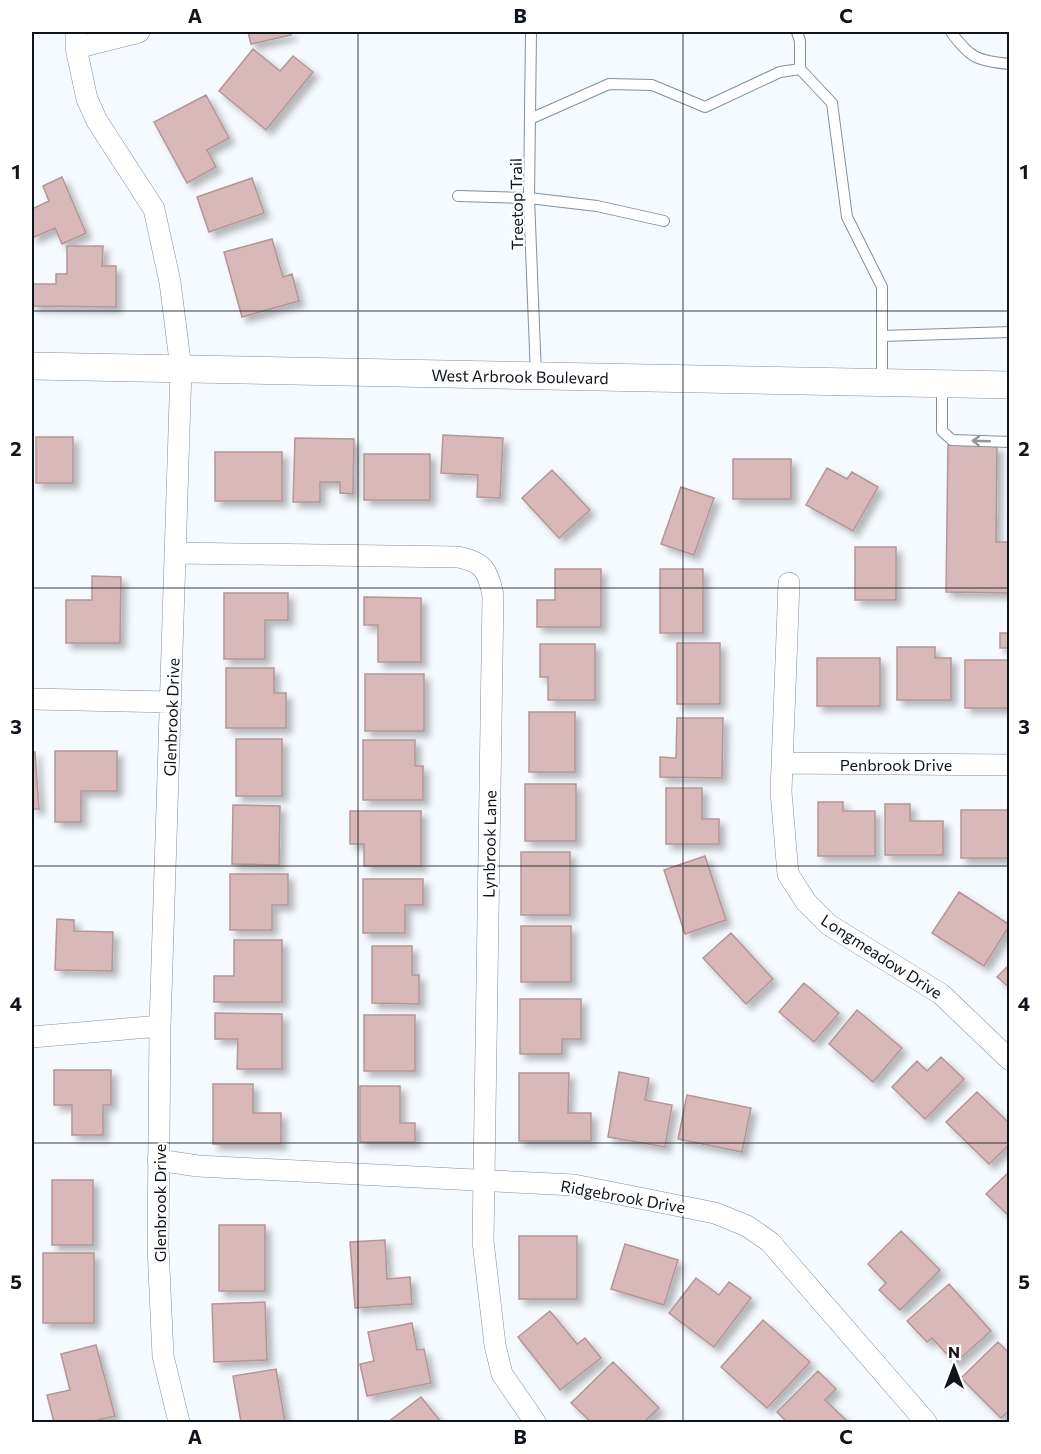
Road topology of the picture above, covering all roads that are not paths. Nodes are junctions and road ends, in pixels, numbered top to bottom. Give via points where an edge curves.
1 (139, 32) edge
2 (531, 32) edge
3 (797, 32) edge
4 (951, 32) edge
5 (76, 40) edge
6 (1010, 64) edge
7 (800, 69) junction
8 (530, 119) junction
9 (458, 196) dead end
10 (529, 198) junction
11 (664, 221) dead end
12 (1010, 332) edge
13 (882, 336) junction
14 (32, 366) edge
15 (181, 369) junction
16 (536, 376) junction
17 (882, 383) junction
18 (942, 384) junction
19 (1010, 385) edge
20 (1010, 442) edge
21 (175, 553) junction
22 (789, 583) dead end
23 (32, 699) edge
24 (171, 702) junction
25 (782, 763) junction
26 (1010, 765) edge
27 (160, 1026) junction
28 (32, 1037) edge
29 (1010, 1060) edge
30 (158, 1160) junction
31 (484, 1180) junction
32 (179, 1422) edge
33 (535, 1422) edge
34 (926, 1422) edge

1 - 5 street
2 - 8 lane, Treetop Trail
3 - 7 lane
4 - 6 lane via 965,51 981,61
5 - 15 street, Glenbrook Drive via 87,99 97,122 153,209 170,282
7 - 8 lane via 780,72 705,107 652,85 609,84
7 - 13 lane via 832,104 847,217 882,287
8 - 10 lane, Treetop Trail
9 - 10 lane
10 - 11 lane via 597,206
10 - 16 lane, Treetop Trail
12 - 13 lane
13 - 17 lane
14 - 15 street, West Arbrook Boulevard
15 - 16 street, West Arbrook Boulevard
15 - 21 street, Glenbrook Drive
16 - 17 street, West Arbrook Boulevard
17 - 18 street, West Arbrook Boulevard
18 - 19 street, West Arbrook Boulevard
20 -> 18 lane via 952,440 942,431
21 - 24 street, Glenbrook Drive
21 - 31 street, Lynbrook Lane via 458,557 475,561 489,576 493,596
22 - 25 street, Longmeadow Drive
23 - 24 street
24 - 27 street, Glenbrook Drive
25 - 26 street, Penbrook Drive
25 - 29 street, Longmeadow Drive via 788,874 806,902 829,925 941,994
27 - 28 street
27 - 30 street, Glenbrook Drive
30 - 31 street, Ridgebrook Drive via 198,1166
30 - 32 street, Glenbrook Drive via 163,1356
31 - 33 street, Lynbrook Lane via 483,1241 495,1345 502,1374
31 - 34 street, Ridgebrook Drive via 574,1185 715,1213 747,1226 770,1242

